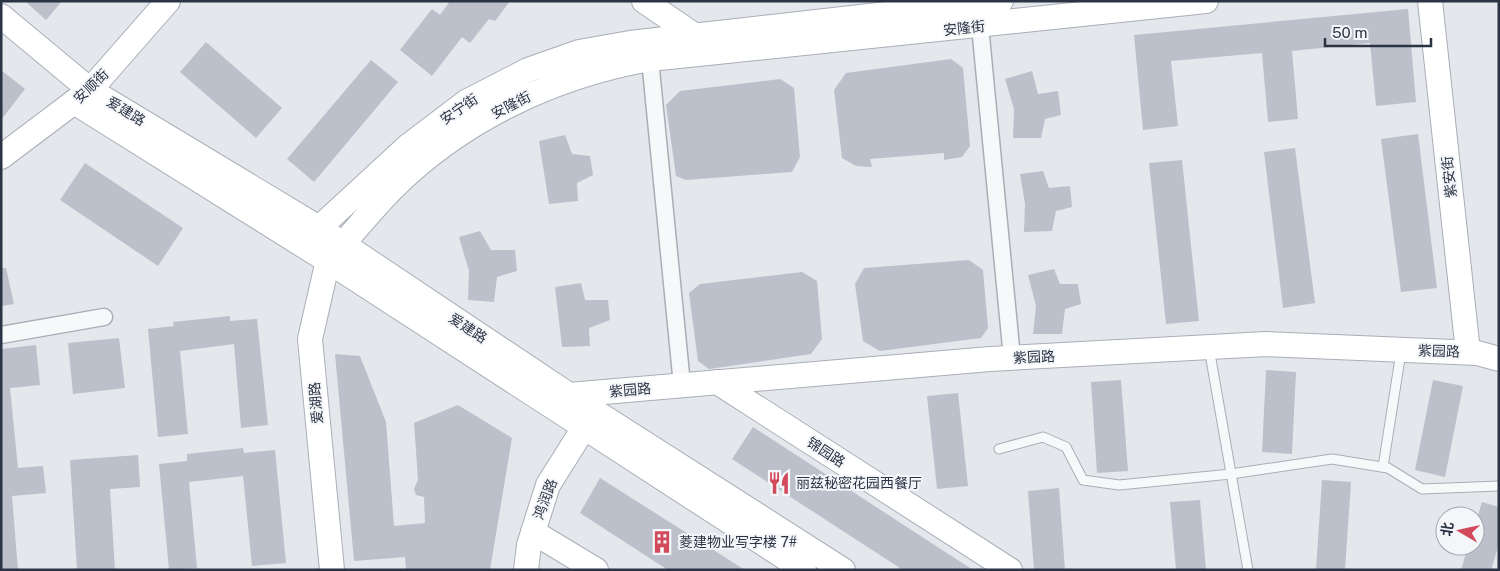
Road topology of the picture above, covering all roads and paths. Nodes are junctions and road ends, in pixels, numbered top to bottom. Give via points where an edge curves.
1 (168, 1) edge
2 (1001, 1) edge
3 (1206, 1) edge
4 (1430, 1) edge
5 (657, 5) edge
6 (1, 16) edge
7 (980, 26) junction
8 (694, 35) junction
9 (630, 43) junction
10 (722, 53) junction
11 (650, 59) junction
12 (82, 96) junction
13 (1, 157) edge
14 (331, 243) junction
15 (104, 317) dead end
16 (1, 335) edge
17 (1208, 347) junction
18 (1402, 350) junction
19 (1468, 352) junction
20 (1012, 358) junction
21 (1499, 359) edge
22 (717, 382) junction
23 (682, 385) junction
24 (569, 395) junction
25 (589, 418) junction
26 (999, 449) dead end
27 (1383, 467) junction
28 (1231, 474) junction
29 (1499, 486) edge
30 (533, 532) junction
31 (332, 570) edge
32 (526, 570) edge
33 (596, 570) edge
34 (804, 570) edge
35 (843, 570) edge
36 (1010, 570) edge
37 (1248, 570) edge

1 - 12 main road, 安顺街
2 - 8 main road, 安隆街
3 - 7 main road, 安隆街
4 - 19 main road, 紫安街
5 - 8 main road
5 - 9 main road
6 - 12 main road
7 - 10 main road, 安隆街
7 - 20 street
8 - 9 main road, 安宁街
8 - 10 main road
9 - 14 main road, 安宁街 via 579,52 528,70 466,102 408,146
10 - 11 main road, 安隆街
11 - 14 main road, 安隆街 via 606,67 500,108 436,152
11 - 23 street
12 - 13 main road, 安顺街
12 - 14 main road, 爱建路
12 - 14 main road, 爱建路
14 - 24 main road, 爱建路
14 - 25 main road, 爱建路
14 - 31 main road, 爱湖路 via 310,339
15 - 16 street
17 - 18 main road, 紫园路 via 1266,344
17 - 20 main road, 紫园路
17 - 28 lane
18 - 19 main road, 紫园路
18 - 27 lane
19 - 21 main road, 紫园路
20 - 22 main road, 紫园路
22 - 23 main road, 紫园路
22 - 36 main road, 锦园路
23 - 24 main road, 紫园路
24 - 25 main road, 爱建路
25 - 30 main road, 鸿润路 via 548,485
25 - 34 main road, 爱建路
25 - 35 main road, 爱建路
26 - 28 lane via 1043,436 1066,448 1083,480 1119,485
27 - 28 lane via 1332,459
27 - 29 lane via 1422,489
28 - 37 lane
30 - 32 main road, 鸿润路
30 - 33 main road

